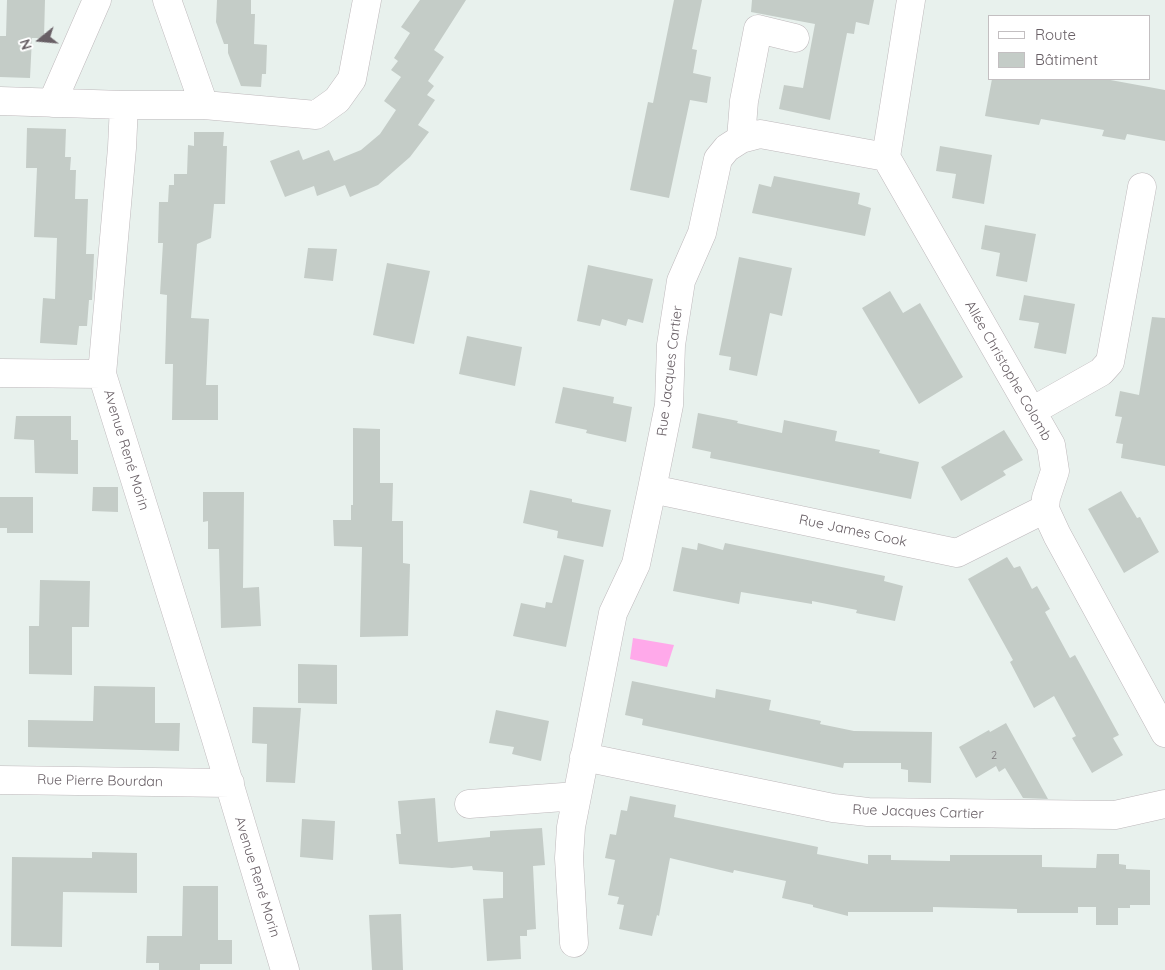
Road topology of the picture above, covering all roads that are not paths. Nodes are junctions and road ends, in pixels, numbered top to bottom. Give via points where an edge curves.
1 (97, 0) edge
2 (167, 0) edge
3 (367, 0) edge
4 (912, 0) edge
5 (795, 38) dead end
6 (0, 101) edge
7 (52, 103) junction
8 (124, 105) junction
9 (204, 106) junction
10 (741, 139) junction
11 (886, 158) junction
12 (1142, 187) dead end
13 (0, 373) edge
14 (102, 374) junction
15 (1032, 411) junction
16 (652, 489) junction
17 (1045, 509) junction
18 (1165, 733) edge
19 (584, 757) junction
20 (0, 780) edge
21 (230, 783) junction
22 (577, 796) junction
23 (469, 804) dead end
24 (1165, 804) edge
25 (574, 943) dead end
26 (285, 970) edge

1 - 7 street
2 - 9 street
3 - 9 street via 352,79 337,100 316,115
4 - 11 street
5 - 10 street via 758,29 744,101
6 - 7 street
7 - 8 street
8 - 9 street
8 - 14 street, Avenue René Morin
10 - 11 street, Rue Jacques Cartier via 760,134
10 - 16 street, Rue Jacques Cartier via 718,159 702,233 681,281 671,345 669,405
11 - 15 street, Allée Christophe Colomb
12 - 15 street via 1110,362 1101,372
13 - 14 street
14 - 21 street, Avenue René Morin
15 - 17 street, Allée Christophe Colomb via 1051,445 1055,471
16 - 17 street, Rue James Cook via 958,553
16 - 19 street, Rue Jacques Cartier via 636,564 613,612
17 - 18 street
19 - 22 street, Rue Jacques Cartier
19 - 24 street, Rue Jacques Cartier via 833,808 868,812 1115,815
20 - 21 street, Rue Pierre Bourdan
21 - 26 street, Avenue René Morin
22 - 23 street
22 - 25 street, Rue Jacques Cartier via 570,858

